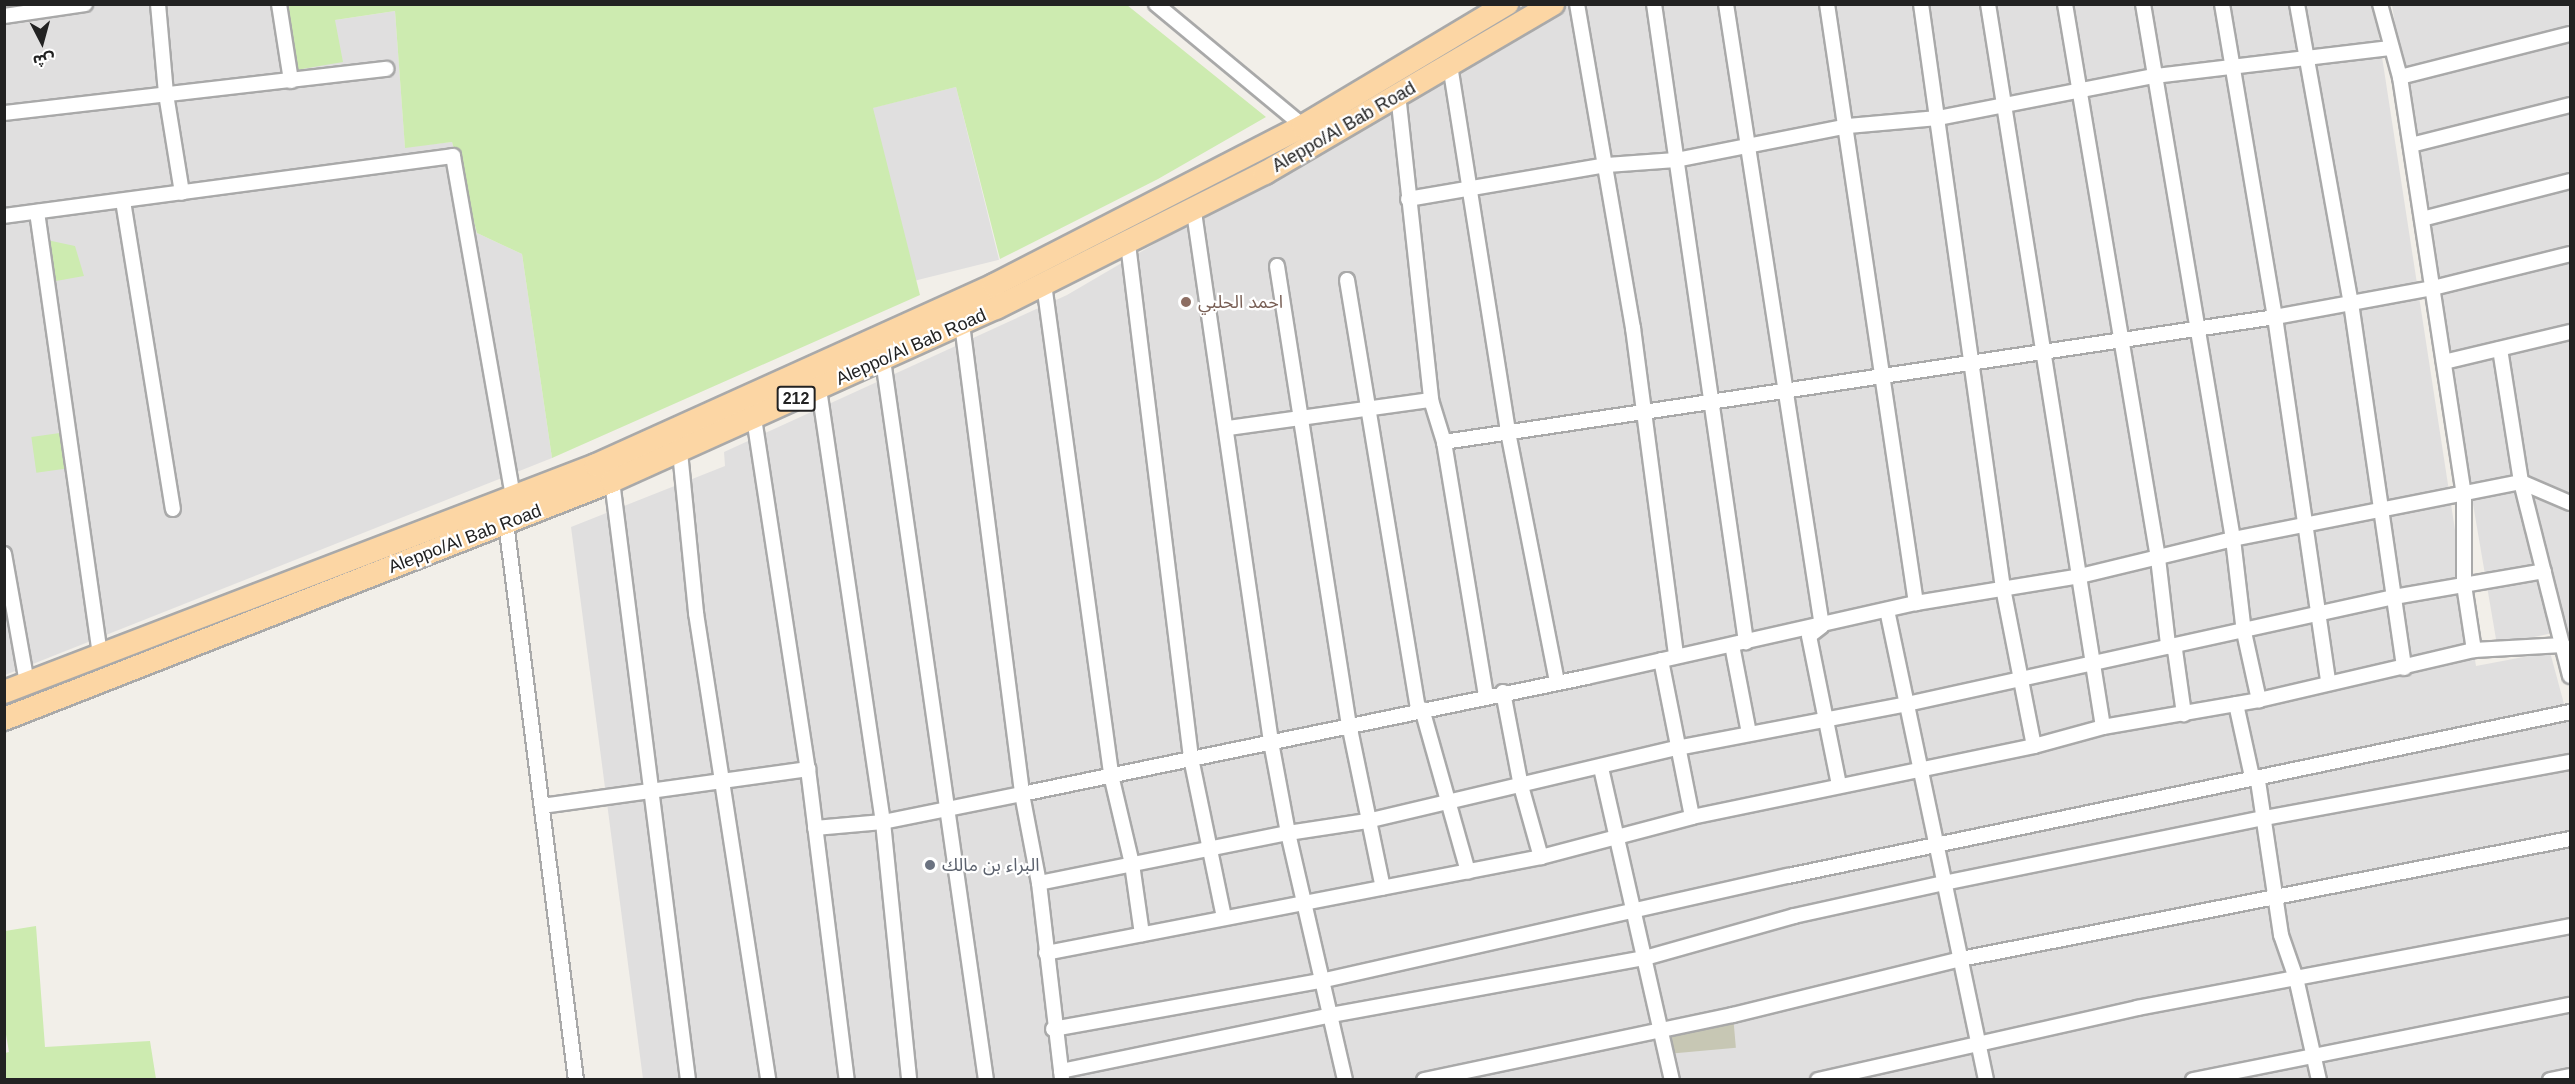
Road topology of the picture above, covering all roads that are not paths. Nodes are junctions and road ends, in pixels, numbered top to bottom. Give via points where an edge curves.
1 (86, 4) edge
2 (159, 4) edge
3 (279, 4) edge
4 (1156, 4) edge
5 (1507, 4) edge
6 (1553, 4) edge
7 (1577, 4) edge
8 (1654, 4) edge
9 (1726, 4) edge
10 (1827, 4) edge
11 (1921, 4) edge
12 (1988, 4) edge
13 (2065, 4) edge
14 (2143, 4) edge
15 (2222, 4) edge
16 (2297, 4) edge
17 (2380, 4) edge
18 (4, 16) edge
19 (2571, 34) edge
20 (2391, 48) junction
21 (2306, 57) junction
22 (1450, 65) junction
23 (2232, 67) junction
24 (386, 69) dead end
25 (2155, 76) junction
26 (2400, 77) junction
27 (291, 81) junction
28 (2080, 91) junction
29 (166, 94) junction
30 (1398, 94) junction
31 (2003, 104) junction
32 (2571, 105) edge
33 (4, 113) edge
34 (1938, 118) junction
35 (1303, 126) junction
36 (1848, 126) junction
37 (2411, 145) junction
38 (1751, 146) junction
39 (1676, 160) junction
40 (1607, 165) junction
41 (2571, 181) edge
42 (1469, 189) junction
43 (182, 193) junction
44 (1408, 199) junction
45 (123, 201) junction
46 (37, 212) junction
47 (1194, 212) junction
48 (4, 216) edge
49 (2422, 219) junction
50 (1128, 244) junction
51 (2571, 254) edge
52 (1276, 266) dead end
53 (1347, 280) dead end
54 (1044, 284) junction
55 (2433, 288) junction
56 (2351, 303) junction
57 (2275, 317) junction
58 (962, 324) junction
59 (2199, 327) junction
60 (2571, 332) edge
61 (2121, 340) junction
62 (2500, 349) junction
63 (2045, 351) junction
64 (883, 360) junction
65 (2444, 362) junction
66 (1971, 363) junction
67 (1884, 379) junction
68 (819, 389) junction
69 (1789, 392) junction
70 (1431, 400) junction
71 (1709, 402) junction
72 (1366, 410) junction
73 (1644, 414) junction
74 (754, 418) junction
75 (1300, 421) junction
76 (1227, 428) junction
77 (1508, 432) junction
78 (1444, 442) junction
79 (680, 452) junction
80 (612, 482) junction
81 (2521, 482) junction
82 (2464, 493) junction
83 (513, 495) junction
84 (2571, 503) edge
85 (173, 509) dead end
86 (2379, 512) junction
87 (506, 522) junction
88 (2304, 527) junction
89 (2233, 539) junction
90 (4, 555) edge
91 (2158, 558) junction
92 (2544, 571) junction
93 (2080, 576) junction
94 (2463, 585) junction
95 (2002, 588) junction
96 (2394, 597) junction
97 (1916, 603) junction
98 (1887, 610) junction
99 (2321, 616) junction
100 (1822, 626) junction
101 (2244, 632) junction
102 (1746, 642) junction
103 (1732, 645) junction
104 (2168, 645) junction
105 (2563, 645) junction
106 (2474, 650) junction
107 (100, 653) junction
108 (1676, 656) junction
109 (1661, 660) junction
110 (2095, 662) junction
111 (2404, 668) junction
112 (2571, 676) edge
113 (2020, 679) junction
114 (1557, 681) junction
115 (2328, 682) junction
116 (27, 683) junction
117 (4, 692) edge
118 (1503, 692) junction
119 (1486, 696) junction
120 (2259, 700) junction
121 (1907, 704) junction
122 (2236, 704) junction
123 (1420, 710) junction
124 (2571, 712) edge
125 (2184, 714) junction
126 (4, 719) edge
127 (1828, 719) junction
128 (1349, 724) junction
129 (2103, 727) junction
130 (1749, 733) junction
131 (1271, 742) junction
132 (2034, 746) junction
133 (1677, 748) junction
134 (1191, 758) junction
135 (2571, 762) edge
136 (1601, 768) junction
137 (808, 769) junction
138 (1920, 769) junction
139 (1111, 775) junction
140 (2252, 777) junction
141 (723, 780) junction
142 (1839, 785) junction
143 (1521, 786) junction
144 (649, 791) junction
145 (1022, 794) junction
146 (1449, 801) junction
147 (542, 806) junction
148 (948, 807) junction
149 (1692, 817) junction
150 (2264, 818) junction
151 (1367, 821) junction
152 (883, 822) junction
153 (815, 828) junction
154 (1288, 833) junction
155 (1618, 838) junction
156 (2571, 838) edge
157 (1936, 845) junction
158 (1207, 849) junction
159 (1541, 857) junction
160 (1132, 864) junction
161 (1468, 872) junction
162 (1039, 883) junction
163 (1944, 883) junction
164 (1383, 888) junction
165 (2276, 899) junction
166 (1306, 903) junction
167 (1636, 912) junction
168 (1224, 917) junction
169 (2571, 926) edge
170 (1142, 934) junction
171 (1046, 953) junction
172 (1645, 958) junction
173 (1961, 959) junction
174 (2296, 978) junction
175 (1324, 980) junction
176 (2571, 1005) edge
177 (1331, 1015) junction
178 (1053, 1029) junction
179 (1660, 1030) junction
180 (1977, 1044) junction
181 (2314, 1055) junction
182 (1061, 1075) edge
183 (2571, 1076) edge
184 (576, 1080) edge
185 (688, 1080) edge
186 (768, 1080) edge
187 (847, 1080) edge
188 (909, 1080) edge
189 (987, 1080) edge
190 (1345, 1080) edge
191 (1424, 1080) edge
192 (1672, 1080) edge
193 (1818, 1080) edge
194 (1986, 1080) edge
195 (2193, 1080) edge
196 (2319, 1080) edge
197 (2550, 1080) edge

1 - 18 street
2 - 29 street
3 - 27 street
4 - 35 street
5 - 35 main road, Aleppo/Al Bab Road / 212
6 - 22 main road, Aleppo/Al Bab Road / 212
7 - 40 street
8 - 39 street
9 - 38 street
10 - 36 street
11 - 34 street
12 - 31 street
13 - 28 street
14 - 25 street
15 - 23 street
16 - 21 street
17 - 20 street
19 - 26 street
20 - 21 street
20 - 26 street
21 - 23 street
21 - 56 street
22 - 30 main road, Aleppo/Al Bab Road / 212
22 - 42 street
23 - 25 street
23 - 57 street
24 - 27 street
25 - 28 street
25 - 59 street
26 - 37 street
27 - 29 street
28 - 31 street
28 - 61 street
29 - 33 street
29 - 43 street
30 - 44 street
30 - 47 main road, Aleppo/Al Bab Road / 212
31 - 34 street
31 - 63 street
32 - 37 street
34 - 36 street
34 - 66 street
35 - 83 main road, Aleppo/Al Bab Road / 212 via 994,285 596,465
36 - 38 street
36 - 67 street
37 - 49 street
38 - 39 street
38 - 69 street
39 - 40 street
39 - 71 street
40 - 42 street
40 - 73 street
41 - 49 street
42 - 44 street
42 - 77 street
43 - 45 street
43 - 83 street via 453,156
44 - 70 street
45 - 46 street
45 - 85 street
46 - 48 street
46 - 107 street
47 - 50 main road, Aleppo/Al Bab Road / 212
47 - 76 street
49 - 55 street
50 - 54 main road, Aleppo/Al Bab Road / 212
50 - 134 street
51 - 55 street
52 - 75 street
53 - 72 street
54 - 58 main road, Aleppo/Al Bab Road / 212
54 - 139 street
55 - 56 street
55 - 65 street
56 - 57 street
56 - 86 street
57 - 59 street
57 - 88 street
58 - 64 main road, Aleppo/Al Bab Road / 212
58 - 145 street
59 - 61 street
59 - 89 street
60 - 62 street
61 - 63 street
61 - 91 street
62 - 65 street
62 - 81 street
63 - 66 street
63 - 93 street
64 - 68 main road, Aleppo/Al Bab Road / 212
64 - 148 street
65 - 82 street
66 - 67 street
66 - 95 street
67 - 69 street
67 - 97 street
68 - 74 main road, Aleppo/Al Bab Road / 212
68 - 152 street
69 - 71 street
69 - 100 street
70 - 72 street
70 - 78 street
71 - 73 street
71 - 102 street
72 - 75 street
72 - 123 street
73 - 77 street
73 - 108 street
74 - 79 main road, Aleppo/Al Bab Road / 212
74 - 137 street
75 - 76 street
75 - 128 street
76 - 131 street
77 - 78 street
77 - 114 street
78 - 119 street
79 - 80 main road, Aleppo/Al Bab Road / 212
79 - 141 street via 696,613
80 - 87 main road, Aleppo/Al Bab Road / 212
80 - 144 street
81 - 82 street
81 - 84 street
81 - 92 street
82 - 86 street
82 - 94 street
83 - 107 main road, Aleppo/Al Bab Road / 212
86 - 88 street
86 - 96 street
87 - 126 main road, Aleppo/Al Bab Road / 212
87 - 147 street
88 - 89 street
88 - 99 street
89 - 91 street
89 - 101 street
90 - 116 street
91 - 93 street
91 - 104 street
92 - 94 street
92 - 105 street
93 - 95 street
93 - 110 street
94 - 96 street
94 - 106 street
95 - 97 street
95 - 113 street
96 - 99 street
96 - 111 street
97 - 98 street
98 - 100 street
98 - 121 street
99 - 101 street
99 - 115 street
100 - 102 street
100 - 127 street via 1809,636
101 - 104 street
101 - 120 street
102 - 103 street
103 - 108 street
103 - 130 street
104 - 110 street
104 - 125 street via 2175,650
105 - 106 street
105 - 112 street
106 - 111 street
107 - 116 main road, Aleppo/Al Bab Road / 212
108 - 109 street
109 - 114 street
109 - 133 street
110 - 113 street
110 - 129 street
111 - 115 street
113 - 121 street
113 - 132 street
114 - 118 street
115 - 120 street
116 - 117 main road, Aleppo/Al Bab Road / 212
118 - 119 street
118 - 143 street
119 - 123 street
120 - 122 street
121 - 127 street
121 - 138 street
122 - 125 street
122 - 140 street
123 - 128 street
123 - 146 street
124 - 140 street
125 - 129 street
127 - 130 street
127 - 142 street
128 - 131 street
128 - 151 street
129 - 132 street
130 - 133 street
131 - 134 street
131 - 154 street
132 - 138 street
133 - 136 street
133 - 149 street
134 - 139 street
134 - 158 street
135 - 150 street
136 - 143 street
136 - 155 street
137 - 141 street
137 - 153 street
138 - 142 street
138 - 157 street
139 - 145 street
139 - 160 street
140 - 150 street via 2258,781
140 - 157 street
141 - 144 street
141 - 186 street
142 - 149 street
143 - 146 street
143 - 159 street
144 - 147 street
144 - 185 street
145 - 148 street
145 - 162 street
146 - 151 street
146 - 161 street
147 - 184 street
148 - 152 street
148 - 189 street
149 - 155 street
150 - 163 street
150 - 165 street
151 - 154 street
151 - 164 street
152 - 153 street
152 - 188 street
153 - 187 street
154 - 158 street
154 - 166 street
155 - 159 street
155 - 167 street
156 - 165 street
157 - 163 street
157 - 167 street
158 - 160 street
158 - 168 street
159 - 161 street
160 - 162 street
160 - 170 street
161 - 164 street
162 - 171 street
163 - 172 street via 1794,916
163 - 173 street
164 - 166 street
165 - 173 street
165 - 174 street via 2281,935
166 - 168 street
166 - 175 street
167 - 172 street
167 - 175 street
168 - 170 street
169 - 174 street
170 - 171 street
171 - 178 street
172 - 177 street
172 - 179 street
173 - 179 street
173 - 180 street
174 - 180 street
174 - 181 street
175 - 177 street
175 - 178 street
176 - 181 street
177 - 182 street
177 - 190 street
178 - 182 street
179 - 191 street
179 - 192 street
180 - 193 street
180 - 194 street
181 - 195 street
181 - 196 street
183 - 197 street

